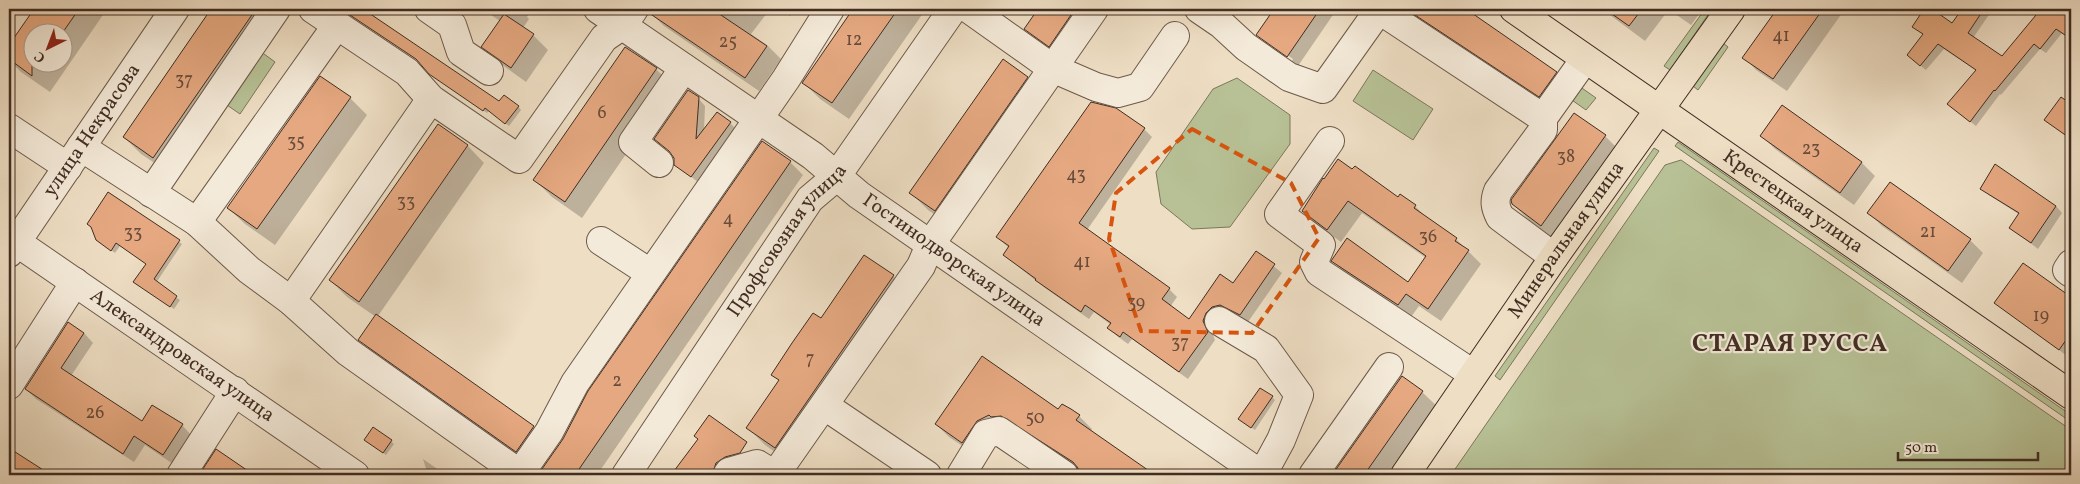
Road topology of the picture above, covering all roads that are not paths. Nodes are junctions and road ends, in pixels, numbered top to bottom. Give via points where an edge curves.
1 (175, 9) edge
2 (276, 9) edge
3 (313, 9) edge
4 (428, 9) edge
5 (598, 9) edge
6 (830, 9) edge
7 (953, 9) edge
8 (969, 9) edge
9 (1094, 9) edge
10 (1378, 9) edge
11 (1514, 9) edge
12 (1731, 9) edge
13 (1217, 14) edge
14 (628, 17) edge
15 (337, 25) junction
16 (1175, 36) dead end
17 (1585, 59) junction
18 (684, 68) junction
19 (1052, 68) junction
20 (489, 71) dead end
21 (431, 99) junction
22 (1658, 110) junction
23 (759, 118) junction
24 (1543, 118) junction
25 (9, 128) edge
26 (1330, 141) dead end
27 (75, 157) junction
28 (660, 162) dead end
29 (836, 177) junction
30 (151, 193) junction
31 (197, 222) junction
32 (601, 241) dead end
33 (11, 244) edge
34 (930, 245) junction
35 (1554, 257) junction
36 (650, 273) junction
37 (75, 282) junction
38 (291, 300) junction
39 (1219, 321) dead end
40 (1389, 367) dead end
41 (1473, 374) junction
42 (9, 384) edge
43 (2069, 389) edge
44 (235, 391) junction
45 (825, 406) junction
46 (525, 473) edge
47 (181, 475) edge
48 (355, 475) edge
49 (626, 475) edge
50 (727, 475) edge
51 (775, 475) edge
52 (927, 475) edge
53 (960, 475) edge
54 (1064, 475) edge
55 (1262, 475) edge
56 (1312, 475) edge
57 (1406, 475) edge

1 - 27 street, улица Некрасова
2 - 30 street
3 - 15 street
4 - 20 street via 452,25 460,52
5 - 14 street, Гостинодворская улица
6 - 23 street
7 - 29 street, Профсоюзная улица
8 - 19 street
9 - 19 street
10 - 13 street via 1323,89 1289,77 1246,47
10 - 24 street
11 - 17 main road, Крестецкая улица
12 - 22 main road, Минеральная улица
14 - 18 street, Гостинодворская улица
14 - 21 street via 604,38 519,159
15 - 21 street via 407,72
15 - 31 street
16 - 19 street via 1140,86 1118,93
17 - 22 main road, Крестецкая улица
17 - 24 street
18 - 23 street, Гостинодворская улица
18 - 28 street via 633,142
19 - 34 street
21 - 38 street
22 - 35 main road, Минеральная улица
22 - 43 main road, Крестецкая улица
23 - 29 street, Гостинодворская улица via 813,156
23 - 36 street
24 - 35 street via 1543,130 1498,191 1495,200 1500,216
25 - 27 street
26 - 41 street via 1279,214 1322,245 1314,262 1319,272
27 - 30 street
27 - 33 street, улица Некрасова
29 - 34 street, Гостинодворская улица
29 - 49 street, Профсоюзная улица via 810,199
30 - 31 street
31 - 38 street via 249,270
32 - 36 street
33 - 37 street, Александровская улица
34 - 45 street via 921,266
34 - 55 street, Гостинодворская улица
35 - 41 main road, Минеральная улица
36 - 46 street via 575,383
37 - 42 street
37 - 44 street, Александровская улица
38 - 46 street via 348,352
39 - 55 street via 1266,350 1299,395 1281,440
40 - 56 street
41 - 57 main road, Минеральная улица
44 - 47 street
44 - 48 street, Александровская улица
45 - 51 street
45 - 52 street
50 - 51 street via 757,464
53 - 54 street via 986,434 999,431

